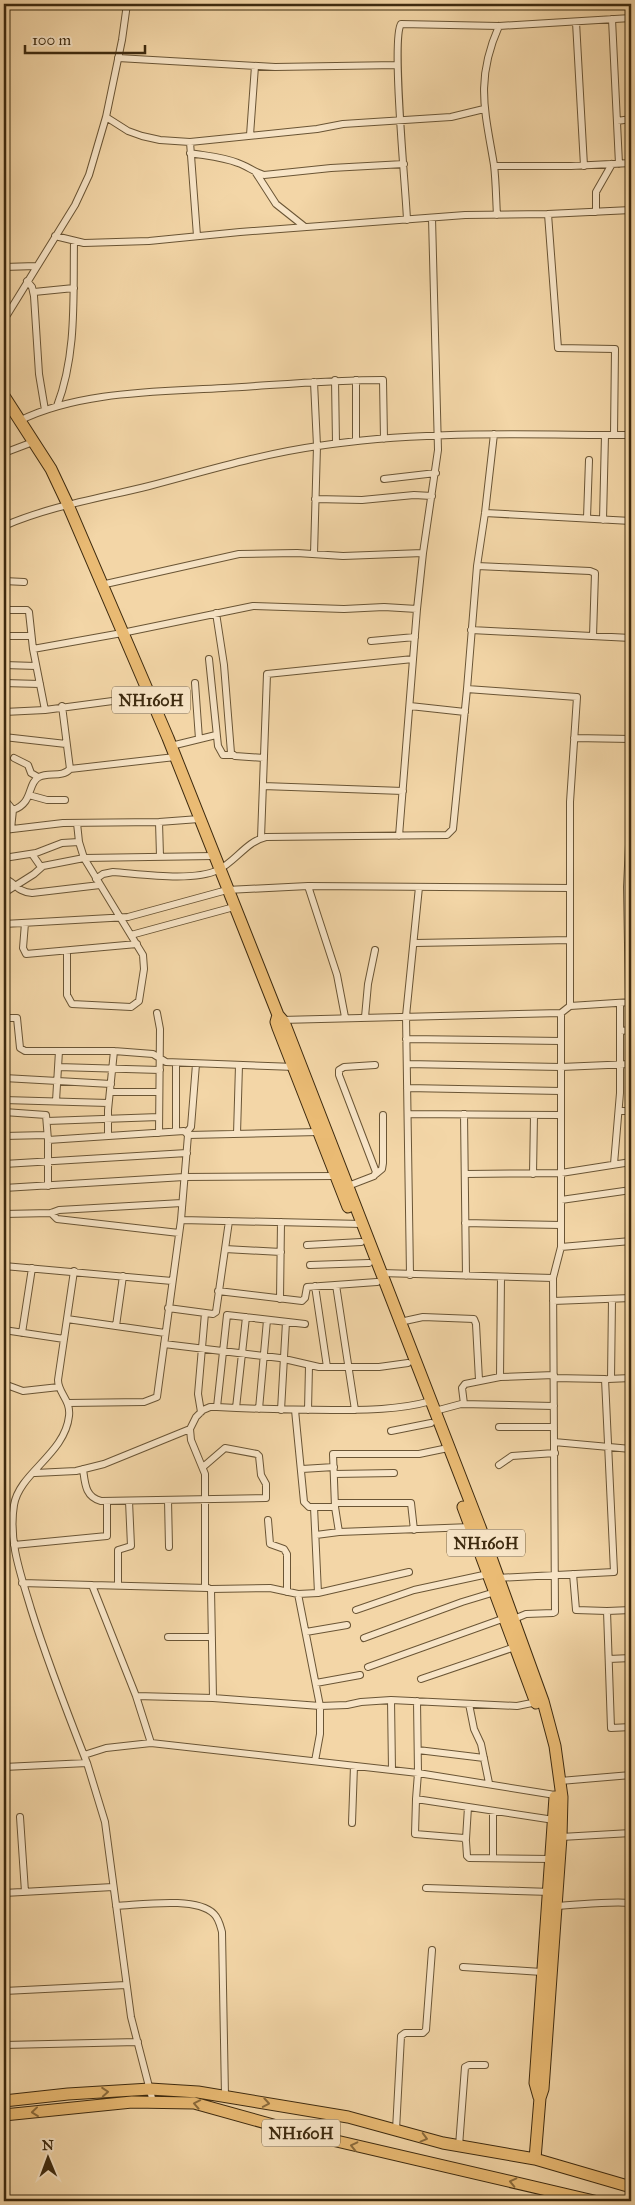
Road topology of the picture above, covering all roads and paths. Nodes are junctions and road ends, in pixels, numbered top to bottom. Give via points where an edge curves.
1 (127, 4) edge
2 (631, 18) edge
3 (612, 19) junction
4 (576, 22) junction
5 (499, 26) junction
6 (118, 58) junction
7 (397, 65) junction
8 (255, 66) junction
9 (484, 109) junction
10 (106, 117) junction
11 (631, 119) edge
12 (401, 121) junction
13 (617, 121) junction
14 (250, 135) junction
15 (190, 142) junction
16 (190, 153) junction
17 (631, 163) edge
18 (404, 164) junction
19 (616, 164) junction
20 (494, 166) junction
21 (584, 166) junction
22 (256, 173) junction
23 (631, 210) edge
24 (596, 212) junction
25 (548, 214) junction
26 (497, 215) junction
27 (432, 218) junction
28 (408, 220) junction
29 (305, 227) junction
30 (55, 236) junction
31 (197, 236) junction
32 (74, 242) junction
33 (36, 266) junction
34 (4, 267) edge
35 (27, 281) junction
36 (74, 288) junction
37 (34, 292) junction
38 (4, 320) edge
39 (336, 380) junction
40 (356, 380) junction
41 (314, 382) junction
42 (4, 396) edge
43 (57, 406) junction
44 (45, 410) junction
45 (20, 420) junction
46 (494, 434) junction
47 (605, 435) junction
48 (614, 435) junction
49 (631, 435) edge
50 (438, 437) junction
51 (384, 439) junction
52 (356, 441) junction
53 (33, 442) junction
54 (336, 443) junction
55 (317, 446) junction
56 (4, 453) edge
57 (589, 460) dead end
58 (436, 473) junction
59 (384, 479) dead end
60 (432, 496) junction
61 (315, 499) junction
62 (68, 505) junction
63 (485, 513) junction
64 (587, 518) junction
65 (603, 520) junction
66 (631, 521) edge
67 (4, 526) edge
68 (423, 553) junction
69 (314, 554) junction
70 (476, 566) junction
71 (4, 581) edge
72 (24, 582) dead end
73 (101, 585) junction
74 (417, 609) junction
75 (4, 610) edge
76 (216, 613) junction
77 (471, 630) junction
78 (122, 633) junction
79 (4, 636) edge
80 (31, 636) junction
81 (593, 636) junction
82 (415, 637) junction
83 (631, 638) edge
84 (371, 641) dead end
85 (33, 649) junction
86 (209, 659) dead end
87 (413, 659) junction
88 (4, 665) edge
89 (36, 666) junction
90 (195, 683) dead end
91 (4, 684) edge
92 (40, 684) junction
93 (467, 688) junction
94 (150, 696) junction
95 (62, 706) junction
96 (410, 706) junction
97 (45, 710) junction
98 (4, 712) edge
99 (464, 712) junction
100 (216, 735) junction
101 (4, 737) edge
102 (574, 738) junction
103 (199, 739) junction
104 (631, 739) edge
105 (66, 744) junction
106 (173, 752) junction
107 (232, 755) junction
108 (14, 758) dead end
109 (264, 758) junction
110 (70, 769) junction
111 (38, 777) junction
112 (263, 786) junction
113 (403, 790) junction
114 (28, 795) junction
115 (4, 799) edge
116 (65, 800) dead end
117 (631, 804) edge
118 (13, 810) junction
119 (199, 819) junction
120 (159, 822) junction
121 (77, 823) junction
122 (7, 830) edge
123 (400, 836) junction
124 (630, 836) edge
125 (261, 838) junction
126 (79, 842) junction
127 (32, 854) junction
128 (160, 856) junction
129 (214, 856) junction
130 (4, 858) edge
131 (84, 858) junction
132 (41, 867) junction
133 (219, 869) junction
134 (4, 880) edge
135 (98, 882) junction
136 (15, 886) junction
137 (308, 886) junction
138 (419, 887) junction
139 (629, 887) edge
140 (570, 888) junction
141 (227, 890) junction
142 (4, 893) edge
143 (234, 907) junction
144 (120, 918) junction
145 (25, 923) junction
146 (4, 924) edge
147 (132, 935) junction
148 (570, 940) junction
149 (415, 943) junction
150 (137, 944) junction
151 (67, 950) junction
152 (375, 950) dead end
153 (620, 1002) junction
154 (630, 1002) edge
155 (570, 1006) junction
156 (157, 1013) dead end
157 (561, 1013) junction
158 (406, 1016) junction
159 (345, 1017) junction
160 (365, 1017) junction
161 (4, 1018) edge
162 (279, 1019) junction
163 (620, 1030) junction
164 (631, 1030) edge
165 (406, 1039) junction
166 (561, 1041) junction
167 (59, 1051) junction
168 (114, 1051) junction
169 (160, 1060) junction
170 (176, 1063) junction
171 (196, 1064) junction
172 (407, 1064) junction
173 (620, 1064) junction
174 (631, 1064) edge
175 (375, 1065) dead end
176 (239, 1066) junction
177 (58, 1067) junction
178 (298, 1067) junction
179 (561, 1067) junction
180 (112, 1069) junction
181 (160, 1070) junction
182 (4, 1078) edge
183 (57, 1081) junction
184 (111, 1088) junction
185 (407, 1088) junction
186 (561, 1091) junction
187 (160, 1092) junction
188 (4, 1100) edge
189 (56, 1100) junction
190 (108, 1102) junction
191 (619, 1111) junction
192 (631, 1111) edge
193 (4, 1112) edge
194 (383, 1114) dead end
195 (408, 1114) junction
196 (464, 1114) junction
197 (534, 1115) junction
198 (561, 1115) junction
199 (159, 1117) junction
200 (108, 1118) junction
201 (47, 1122) junction
202 (176, 1131) junction
203 (322, 1131) junction
204 (159, 1133) junction
205 (188, 1134) junction
206 (237, 1134) junction
207 (4, 1136) edge
208 (108, 1136) junction
209 (47, 1138) junction
210 (187, 1153) junction
211 (48, 1162) junction
212 (631, 1162) edge
213 (4, 1164) edge
214 (614, 1164) junction
215 (561, 1173) junction
216 (376, 1174) junction
217 (466, 1174) junction
218 (533, 1174) junction
219 (335, 1176) junction
220 (184, 1177) junction
221 (48, 1186) junction
222 (348, 1186) junction
223 (4, 1188) edge
224 (631, 1190) edge
225 (561, 1200) junction
226 (182, 1203) junction
227 (50, 1213) junction
228 (4, 1214) edge
229 (181, 1220) junction
230 (229, 1221) junction
231 (281, 1222) junction
232 (466, 1223) junction
233 (358, 1224) junction
234 (561, 1225) junction
235 (179, 1233) junction
236 (631, 1241) edge
237 (361, 1242) junction
238 (307, 1245) dead end
239 (560, 1247) junction
240 (225, 1249) junction
241 (281, 1252) junction
242 (369, 1263) junction
243 (310, 1265) dead end
244 (4, 1266) edge
245 (32, 1268) junction
246 (74, 1271) junction
247 (410, 1275) junction
248 (124, 1276) junction
249 (466, 1276) junction
250 (501, 1277) junction
251 (379, 1278) junction
252 (553, 1278) junction
253 (172, 1281) junction
254 (336, 1285) junction
255 (315, 1286) junction
256 (218, 1291) junction
257 (631, 1298) edge
258 (280, 1299) junction
259 (612, 1299) junction
260 (553, 1301) junction
261 (168, 1308) junction
262 (205, 1313) junction
263 (246, 1317) junction
264 (67, 1319) junction
265 (267, 1320) junction
266 (286, 1322) junction
267 (400, 1322) junction
268 (305, 1324) dead end
269 (116, 1326) junction
270 (4, 1330) edge
271 (22, 1333) junction
272 (165, 1333) junction
273 (64, 1340) junction
274 (164, 1344) junction
275 (202, 1348) junction
276 (223, 1351) junction
277 (243, 1353) junction
278 (263, 1356) junction
279 (283, 1358) junction
280 (408, 1363) junction
281 (309, 1366) junction
282 (327, 1367) junction
283 (348, 1367) junction
284 (554, 1376) junction
285 (500, 1377) junction
286 (631, 1378) edge
287 (608, 1379) junction
288 (479, 1380) junction
289 (4, 1384) edge
290 (59, 1387) junction
291 (68, 1403) junction
292 (464, 1404) junction
293 (430, 1405) junction
294 (554, 1406) junction
295 (217, 1407) junction
296 (236, 1408) junction
297 (259, 1409) junction
298 (281, 1410) junction
299 (295, 1410) junction
300 (308, 1410) junction
301 (355, 1410) junction
302 (201, 1412) junction
303 (431, 1423) junction
304 (499, 1427) dead end
305 (554, 1427) junction
306 (190, 1429) junction
307 (390, 1431) dead end
308 (554, 1442) junction
309 (608, 1447) junction
310 (444, 1449) junction
311 (631, 1449) edge
312 (554, 1453) junction
313 (499, 1465) dead end
314 (202, 1467) junction
315 (302, 1469) junction
316 (82, 1470) junction
317 (334, 1470) junction
318 (394, 1472) dead end
319 (35, 1473) junction
320 (205, 1499) junction
321 (129, 1500) junction
322 (168, 1500) junction
323 (107, 1501) junction
324 (335, 1505) junction
325 (314, 1507) junction
326 (268, 1520) dead end
327 (476, 1527) junction
328 (414, 1530) junction
329 (339, 1532) junction
330 (316, 1535) junction
331 (14, 1545) junction
332 (169, 1546) dead end
333 (409, 1572) dead end
334 (573, 1574) junction
335 (556, 1575) junction
336 (492, 1577) junction
337 (22, 1582) junction
338 (92, 1585) junction
339 (118, 1585) junction
340 (205, 1588) junction
341 (213, 1589) junction
342 (287, 1592) junction
343 (495, 1592) junction
344 (318, 1593) junction
345 (298, 1594) junction
346 (356, 1610) dead end
347 (631, 1610) edge
348 (608, 1611) junction
349 (509, 1619) junction
350 (347, 1625) dead end
351 (306, 1632) junction
352 (168, 1637) dead end
353 (212, 1637) junction
354 (364, 1638) dead end
355 (515, 1646) junction
356 (631, 1658) edge
357 (609, 1659) junction
358 (368, 1667) dead end
359 (360, 1675) dead end
360 (421, 1679) dead end
361 (316, 1683) junction
362 (136, 1696) junction
363 (212, 1698) junction
364 (392, 1700) junction
365 (417, 1701) junction
366 (539, 1701) junction
367 (469, 1704) junction
368 (320, 1706) junction
369 (631, 1727) edge
370 (151, 1743) junction
371 (418, 1750) junction
372 (84, 1754) junction
373 (484, 1758) junction
374 (315, 1761) junction
375 (87, 1763) junction
376 (354, 1766) junction
377 (4, 1767) edge
378 (392, 1770) junction
379 (418, 1773) junction
380 (631, 1775) edge
381 (560, 1781) junction
382 (489, 1783) junction
383 (555, 1795) junction
384 (416, 1799) junction
385 (468, 1807) junction
386 (493, 1811) junction
387 (20, 1817) dead end
388 (554, 1820) junction
389 (352, 1823) dead end
390 (631, 1833) edge
391 (561, 1837) junction
392 (466, 1839) junction
393 (493, 1858) junction
394 (551, 1859) junction
395 (113, 1887) junction
396 (426, 1888) dead end
397 (25, 1892) junction
398 (552, 1892) junction
399 (4, 1893) edge
400 (631, 1903) edge
401 (116, 1906) junction
402 (556, 1906) junction
403 (432, 1950) dead end
404 (463, 1967) dead end
405 (542, 1972) junction
406 (126, 1986) junction
407 (4, 1991) edge
408 (138, 2042) junction
409 (4, 2045) edge
410 (485, 2065) dead end
411 (150, 2089) junction
412 (225, 2096) junction
413 (540, 2098) junction
414 (4, 2102) edge
415 (153, 2102) junction
416 (4, 2115) edge
417 (396, 2130) junction
418 (459, 2146) junction
419 (535, 2159) junction
420 (631, 2187) edge
421 (594, 2201) edge

1 - 6 street
2 - 3 street
3 - 4 street
3 - 13 street
4 - 5 street
4 - 21 street
5 - 7 street via 401,24 398,29
5 - 9 street via 487,55
6 - 8 street
6 - 10 street
7 - 8 street
7 - 12 street
8 - 14 street
9 - 12 street via 451,117
9 - 20 street
10 - 15 street via 128,132 160,140
10 - 30 street via 89,175
11 - 13 street
12 - 14 street
12 - 18 street
13 - 19 street
14 - 15 street
15 - 16 street
16 - 22 street via 240,163
16 - 31 street
17 - 19 street
18 - 22 street via 275,175
18 - 28 street
19 - 21 street
19 - 24 street via 596,192
20 - 21 street
20 - 26 street
22 - 29 street via 276,204
23 - 24 street
24 - 25 street
25 - 26 street
25 - 48 street via 558,348 615,348
26 - 27 street
27 - 28 street
27 - 50 street
28 - 29 street
29 - 31 street
30 - 32 street
30 - 33 street
31 - 32 street
32 - 36 street
33 - 34 street
33 - 35 street
35 - 37 street
35 - 38 street
36 - 37 street
36 - 43 street via 70,366
37 - 44 street via 39,374
39 - 40 street
39 - 41 street
39 - 54 street
40 - 51 street via 383,380
40 - 52 street
41 - 43 street via 164,391
41 - 55 street
42 - 45 highway, NH160H
43 - 44 street
44 - 45 street
45 - 53 highway, NH160H
46 - 47 street
46 - 50 street
46 - 63 street
47 - 48 street
47 - 65 street
48 - 49 street
50 - 51 street
50 - 58 street
51 - 52 street
52 - 54 street
53 - 56 street
53 - 62 highway, NH160H via 51,469
54 - 55 street
55 - 61 street
55 - 62 street via 235,462
57 - 64 street
58 - 59 street
58 - 60 street
60 - 61 street
60 - 68 street
61 - 69 street
62 - 67 street
62 - 73 highway, NH160H
63 - 64 street
63 - 70 street
64 - 65 street
65 - 66 street
68 - 69 street
68 - 74 street
69 - 73 street via 239,554
70 - 77 street
70 - 81 street via 592,571 596,576
71 - 72 street
73 - 78 highway, NH160H
74 - 76 street via 266,605
74 - 82 street
75 - 80 street via 27,610
76 - 78 street
76 - 107 street
77 - 81 street
77 - 93 street
78 - 85 street
78 - 94 highway, NH160H
79 - 80 street
80 - 85 street
81 - 83 street
82 - 84 street
82 - 87 street
85 - 89 street
86 - 100 street
87 - 96 street
87 - 109 street via 267,674
88 - 89 street
89 - 92 street
90 - 103 street
91 - 92 street
92 - 97 street
93 - 99 street
93 - 102 street via 578,697
94 - 95 street
94 - 106 highway, NH160H
95 - 97 street
95 - 105 street
96 - 99 street
96 - 113 street
97 - 98 street
99 - 123 street via 451,833
100 - 103 street
100 - 107 street via 221,753
101 - 105 street
102 - 104 street
102 - 140 street
103 - 106 street
105 - 110 street
106 - 110 street
106 - 119 highway, NH160H
107 - 109 street
108 - 111 street
109 - 112 street
110 - 111 street
111 - 114 street
112 - 113 street
112 - 125 street
113 - 123 street
114 - 116 street
114 - 118 street via 22,807
115 - 118 street
117 - 124 street
118 - 122 street
119 - 120 street
119 - 129 highway, NH160H
120 - 121 street
120 - 128 street
121 - 122 street
121 - 126 street
123 - 125 street
124 - 139 street
125 - 133 street
126 - 127 street via 62,843
126 - 131 street
127 - 130 street
127 - 132 street
128 - 129 street
128 - 131 street
129 - 133 highway, NH160H
131 - 132 street
131 - 135 street
132 - 136 street
133 - 135 street via 185,876 112,872 103,874
133 - 141 highway, NH160H
134 - 136 street
135 - 136 street via 32,893 22,892
135 - 144 street
136 - 142 street
137 - 138 street
137 - 141 street
137 - 159 street via 337,975
138 - 140 street
138 - 149 street
139 - 154 street
140 - 148 street
141 - 143 highway, NH160H
141 - 144 street
143 - 147 street
143 - 162 highway, NH160H
144 - 145 street
144 - 147 street
145 - 146 street
145 - 151 street via 23,948 26,954
147 - 150 street
148 - 149 street
148 - 155 street
149 - 158 street
150 - 151 street
150 - 151 street via 143,955 143,979 139,1001 131,1006 72,1004 67,995
152 - 160 street
153 - 154 street
153 - 155 street
153 - 163 street
155 - 157 street
156 - 169 street
157 - 158 street
157 - 166 street
158 - 160 street
158 - 165 street
159 - 160 street
159 - 162 street
161 - 167 street via 19,1020 22,1050
162 - 178 highway, NH160H
163 - 164 street
163 - 173 street
165 - 166 street
165 - 172 street
166 - 179 street
167 - 168 street
167 - 177 street
168 - 169 street via 153,1054
168 - 180 street
169 - 170 street
169 - 181 street
170 - 171 street
170 - 202 street
171 - 176 street
171 - 205 street
172 - 179 street
172 - 185 street
173 - 174 street
173 - 179 street
173 - 191 street
175 - 216 street via 344,1067 339,1072
176 - 178 street
176 - 206 street
177 - 180 street
177 - 183 street
178 - 203 highway, NH160H
179 - 186 street
180 - 181 street
180 - 184 street
181 - 187 street
182 - 183 street
183 - 184 street
183 - 189 street
184 - 187 street
184 - 190 street
185 - 186 street
185 - 195 street
186 - 198 street
187 - 199 street
188 - 189 street
189 - 190 street
190 - 200 street
191 - 192 street
191 - 214 street
193 - 201 street via 45,1114
194 - 216 street via 383,1163
195 - 196 street
195 - 247 street
196 - 197 street
196 - 217 street
197 - 198 street
197 - 218 street
198 - 215 street
199 - 200 street
199 - 204 street
200 - 201 street
200 - 208 street
201 - 209 street
202 - 204 street
202 - 205 street
203 - 206 street
203 - 219 highway, NH160H
203 - 222 highway, NH160H
204 - 208 street
205 - 206 street
205 - 210 street
207 - 209 street
208 - 209 street
209 - 211 street
210 - 211 street
210 - 220 street
211 - 213 street
211 - 221 street
212 - 214 street
214 - 215 street
215 - 218 street
215 - 225 street
216 - 222 street
217 - 218 street
217 - 232 street
219 - 220 street
219 - 233 highway, NH160H
220 - 221 street
220 - 226 street
221 - 223 street
222 - 233 highway, NH160H
224 - 225 street
225 - 234 street
226 - 227 street
226 - 229 street
227 - 228 street
227 - 235 street via 57,1219
229 - 230 street
229 - 235 street
230 - 231 street
230 - 240 street
231 - 233 street
231 - 241 street
232 - 234 street
232 - 249 street
233 - 237 highway, NH160H
233 - 251 highway, NH160H
234 - 239 street
235 - 253 street
236 - 239 street
237 - 238 street
237 - 242 highway, NH160H
239 - 252 street
240 - 241 street
240 - 256 street
241 - 258 street
242 - 243 street
242 - 251 highway, NH160H
244 - 245 street
245 - 246 street
245 - 271 street
246 - 248 street
246 - 264 street
247 - 249 street
247 - 251 street
248 - 253 street
248 - 269 street
249 - 250 street
250 - 252 street
250 - 285 street
251 - 254 street
251 - 267 highway, NH160H
251 - 280 highway, NH160H
252 - 260 street
253 - 261 street
254 - 255 street
254 - 283 street
255 - 258 street via 306,1287 304,1300
255 - 282 street
256 - 258 street
256 - 262 street via 216,1312
257 - 259 street
259 - 260 street
259 - 287 street
260 - 284 street
261 - 262 street
261 - 272 street
262 - 275 street
263 - 265 street
263 - 276 street via 226,1316
263 - 277 street
264 - 269 street
264 - 273 street
265 - 266 street
265 - 278 street
266 - 268 street
266 - 279 street
267 - 288 street via 423,1318 474,1318
267 - 293 highway, NH160H
269 - 272 street
270 - 271 street
271 - 273 street
272 - 274 street
273 - 290 street
274 - 275 street
274 - 291 street via 159,1394 154,1399 144,1402
275 - 276 street
275 - 302 street via 198,1394
276 - 277 street
276 - 295 street
277 - 278 street
277 - 296 street
278 - 279 street
278 - 297 street
279 - 281 street
279 - 298 street
280 - 283 street
280 - 293 highway, NH160H
281 - 282 street
281 - 300 street
282 - 283 street
283 - 301 street
284 - 285 street
284 - 287 street
284 - 294 street
285 - 288 street
286 - 287 street
287 - 309 street
288 - 292 street via 463,1386
289 - 290 street via 23,1391
290 - 291 street
291 - 319 street via 69,1416 64,1432
292 - 293 street
292 - 294 street
293 - 301 street
293 - 303 highway, NH160H
293 - 310 highway, NH160H
294 - 305 street
295 - 296 street
295 - 302 street
296 - 297 street
297 - 298 street
298 - 299 street
299 - 300 street
299 - 315 street
300 - 301 street
302 - 306 street
303 - 307 street
303 - 310 highway, NH160H
304 - 305 street
305 - 308 street
306 - 314 street
306 - 316 street
308 - 309 street
308 - 312 street
309 - 311 street
309 - 334 street via 614,1572
310 - 317 street via 419,1454 333,1454
310 - 327 highway, NH160H
312 - 313 street via 512,1456
312 - 335 street
314 - 320 street
314 - 320 street via 225,1448 257,1454 266,1484 264,1499
315 - 317 street
315 - 325 street via 304,1502
316 - 319 street
316 - 323 street via 88,1494 95,1500
317 - 318 street
317 - 324 street
319 - 331 street via 16,1496
320 - 322 street
320 - 340 street
321 - 322 street
321 - 323 street
321 - 339 street via 131,1546 118,1550
322 - 332 street
323 - 331 street via 108,1536
324 - 325 street
324 - 328 street via 412,1503
324 - 329 street
325 - 330 street
326 - 342 street via 270,1544 284,1549 287,1554
327 - 328 street
327 - 336 highway, NH160H
328 - 329 street
329 - 330 street
330 - 344 street
331 - 337 street
333 - 344 street
334 - 335 street
334 - 348 street via 576,1610
335 - 336 street
335 - 349 street via 555,1613 526,1614
336 - 343 highway, NH160H
336 - 346 street via 424,1587
336 - 349 highway, NH160H
337 - 338 street
337 - 372 street via 42,1645
338 - 339 street
338 - 362 street
339 - 340 street
340 - 341 street
341 - 342 street via 270,1588
341 - 353 street
342 - 345 street
343 - 349 highway, NH160H
343 - 354 street
344 - 345 street
345 - 351 street
347 - 348 street
348 - 357 street
349 - 355 highway, NH160H
349 - 358 street
349 - 366 highway, NH160H
350 - 351 street
351 - 361 street
352 - 353 street
353 - 363 street
355 - 360 street
355 - 366 highway, NH160H
356 - 357 street
357 - 369 street via 611,1728
359 - 361 street
361 - 368 street
362 - 363 street
362 - 370 street
363 - 368 street
364 - 365 street
364 - 368 street
364 - 378 street
365 - 367 street
365 - 371 street
366 - 367 street via 517,1706
366 - 381 highway, NH160H via 555,1746
366 - 383 highway, NH160H
367 - 373 street
368 - 374 street via 320,1734
370 - 372 street
370 - 374 street
371 - 373 street
371 - 379 street
372 - 375 street
373 - 382 street
374 - 376 street
375 - 377 street
375 - 395 street via 105,1822
376 - 378 street
376 - 389 street
378 - 379 street
379 - 382 street
379 - 384 street
380 - 381 street
381 - 391 highway, NH160H
382 - 383 street
383 - 388 highway, NH160H
384 - 385 street
384 - 392 street via 415,1834
385 - 386 street
385 - 392 street
386 - 388 street
386 - 393 street
387 - 397 street
388 - 394 highway, NH160H
390 - 391 street
391 - 398 highway, NH160H
392 - 393 street via 467,1857
393 - 394 street
394 - 398 highway, NH160H
395 - 397 street
395 - 401 street
396 - 398 street
397 - 399 street
398 - 402 highway, NH160H
398 - 405 highway, NH160H
400 - 402 street via 613,1901
401 - 406 street
401 - 412 street via 192,1905 205,1908 219,1921 222,1932
402 - 413 highway, NH160H
403 - 417 street via 426,2030 401,2036
404 - 405 street
405 - 413 highway, NH160H via 535,2083
406 - 407 street
406 - 408 street via 130,2017
408 - 409 street
408 - 411 street
410 - 418 street via 465,2067
411 - 412 highway, NH160H
414 -> 411 highway, NH160H
411 - 415 street
412 -> 417 highway, NH160H
413 - 419 highway, NH160H
415 -> 416 highway, NH160H
421 -> 415 highway, NH160H via 302,2133 202,2105
417 -> 418 highway, NH160H
418 - 419 highway, NH160H
419 - 420 highway, NH160H

